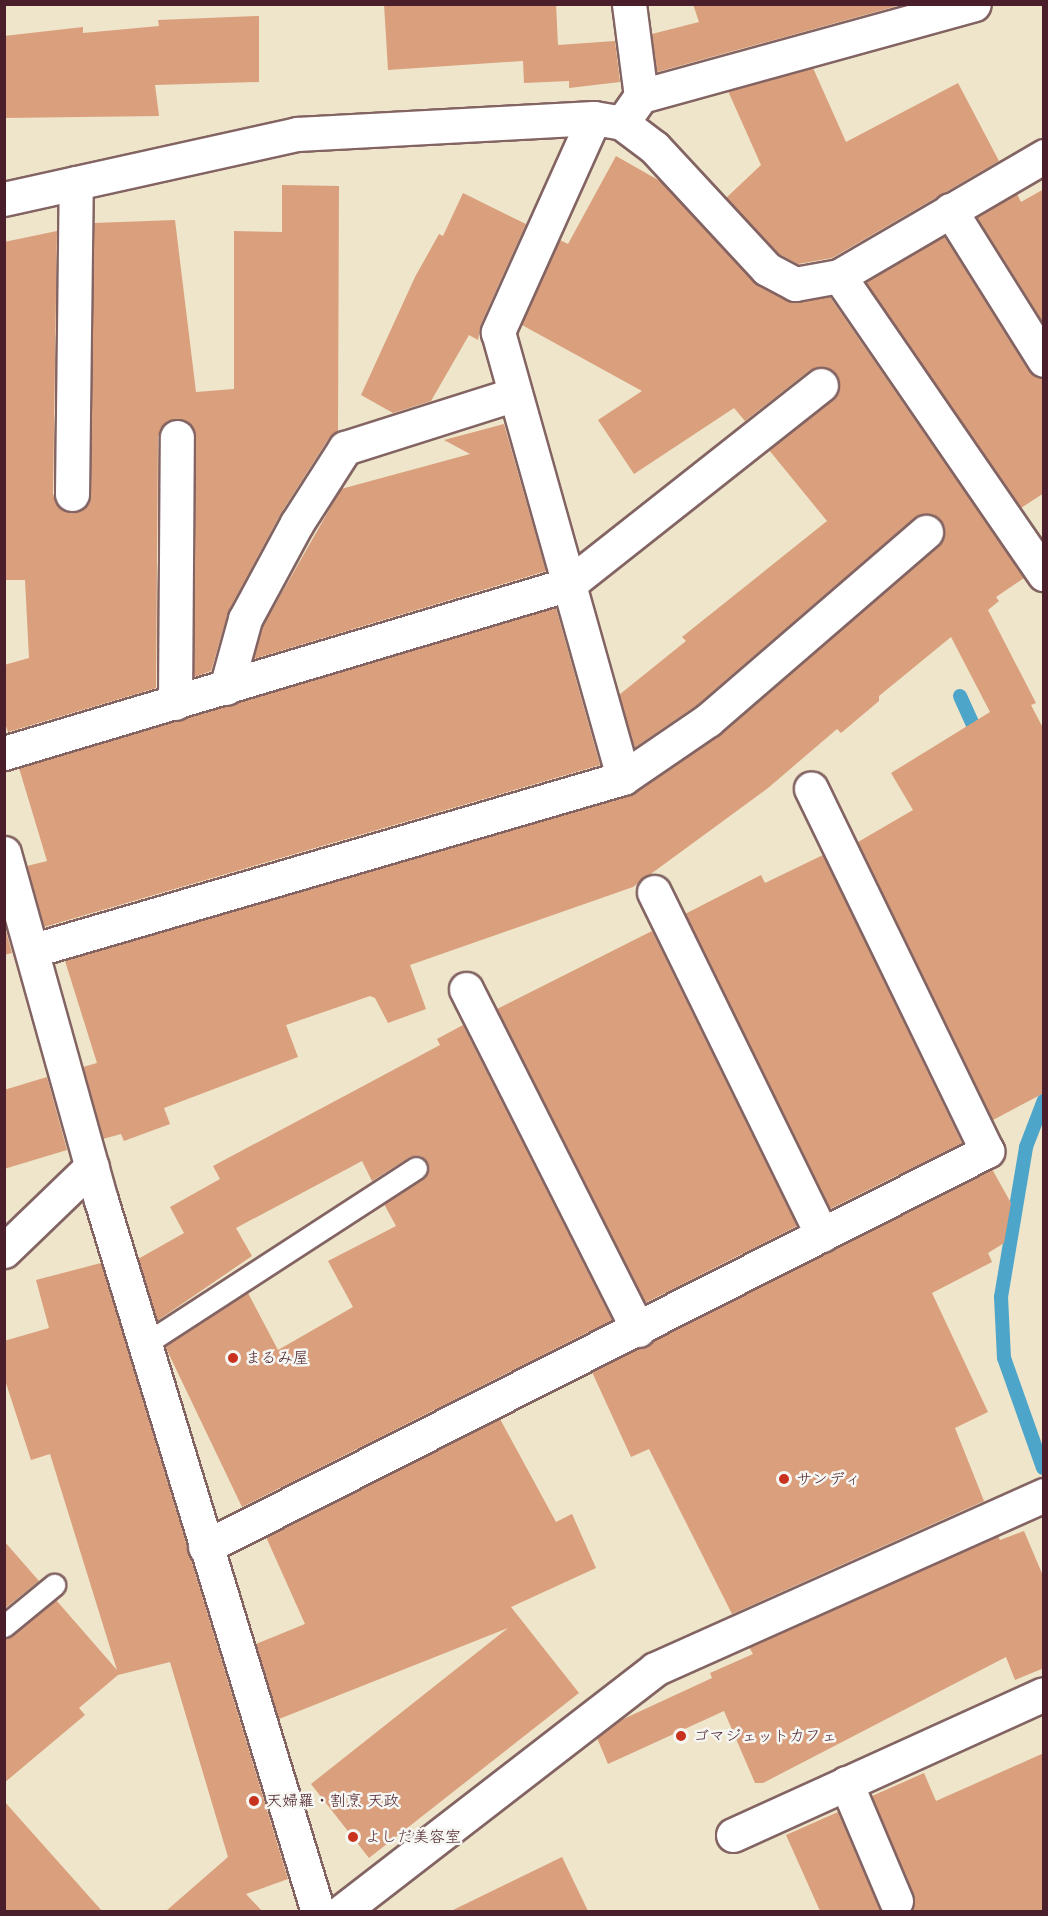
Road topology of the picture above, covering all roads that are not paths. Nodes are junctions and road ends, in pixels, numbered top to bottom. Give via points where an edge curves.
1 (628, 4) edge
2 (974, 4) edge
3 (640, 96) junction
4 (608, 121) junction
5 (1044, 156) edge
6 (76, 183) junction
7 (4, 199) edge
8 (950, 210) junction
9 (839, 276) junction
10 (1044, 360) edge
11 (821, 385) dead end
12 (515, 394) junction
13 (177, 437) dead end
14 (72, 495) dead end
15 (926, 532) dead end
16 (1044, 574) edge
17 (569, 584) junction
18 (226, 688) junction
19 (175, 703) junction
20 (4, 753) edge
21 (623, 778) junction
22 (812, 788) dead end
23 (4, 853) edge
24 (654, 892) dead end
25 (34, 950) junction
26 (466, 990) dead end
27 (92, 1166) junction
28 (417, 1168) dead end
29 (822, 1235) junction
30 (4, 1251) edge
31 (638, 1330) junction
32 (145, 1344) junction
33 (1041, 1503) edge
34 (205, 1547) junction
35 (54, 1586) dead end
36 (4, 1626) edge
37 (1044, 1694) edge
38 (846, 1783) junction
39 (733, 1835) dead end
40 (896, 1901) dead end
41 (318, 1911) edge
42 (341, 1911) edge

1 - 3 street
2 - 3 street
3 - 4 street
4 - 6 street via 297,134
4 - 9 street via 654,147 767,269 795,284
4 - 12 street via 498,332
5 - 8 street
6 - 7 street
6 - 14 street
8 - 9 street
8 - 10 street
9 - 16 street
11 - 17 street
12 - 17 street
12 - 18 street via 345,448 297,523 245,619
13 - 19 street
15 - 21 street via 708,720
17 - 18 street
17 - 21 street
18 - 19 street
19 - 20 street
21 - 25 street
22 - 29 street via 987,1151
23 - 25 street
24 - 29 street
25 - 27 street
26 - 31 street
27 - 30 street
27 - 32 street
28 - 32 lane
29 - 31 street
31 - 34 street
32 - 34 street
33 - 42 street via 655,1669
34 - 41 street
35 - 36 lane
37 - 38 street
38 - 39 street
38 - 40 street

